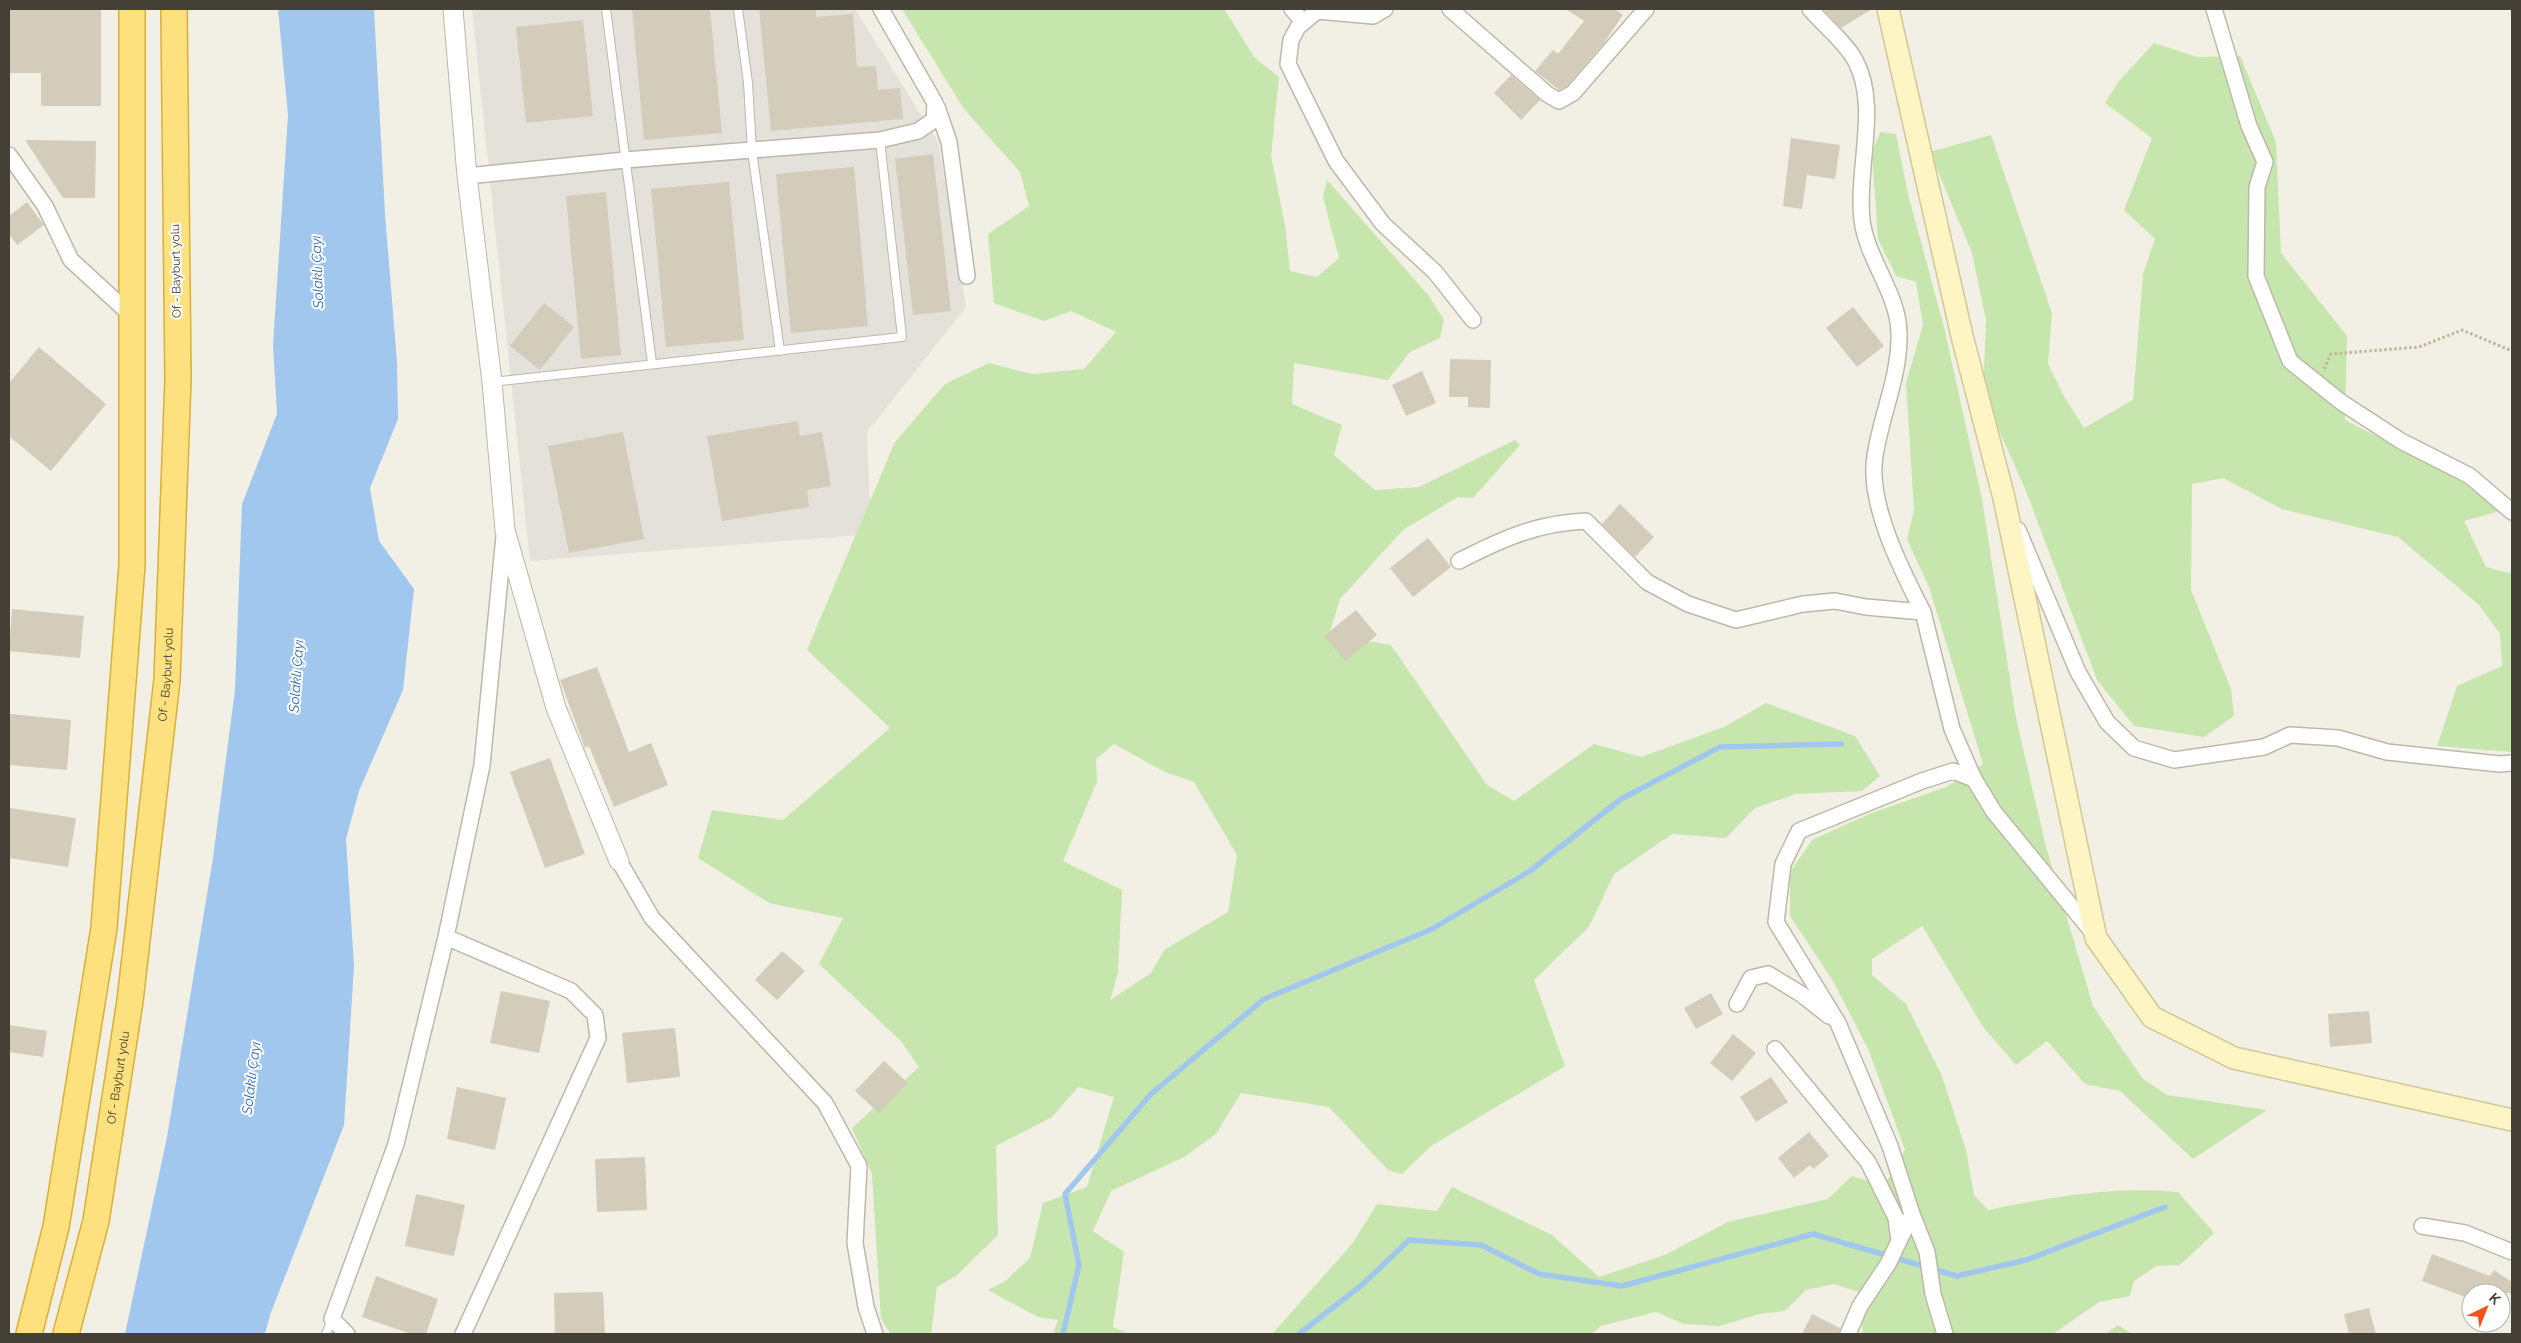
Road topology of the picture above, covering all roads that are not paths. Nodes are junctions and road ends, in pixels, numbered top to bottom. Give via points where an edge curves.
1 (132, 9) edge
2 (174, 9) edge
3 (452, 9) edge
4 (606, 9) edge
5 (738, 9) edge
6 (881, 9) edge
7 (1292, 9) edge
8 (1385, 9) edge
9 (1450, 9) edge
10 (1646, 9) edge
11 (1810, 9) edge
12 (1888, 9) edge
13 (2214, 9) edge
14 (1302, 22) junction
15 (935, 103) junction
16 (880, 140) junction
17 (752, 152) junction
18 (9, 155) edge
19 (625, 160) junction
20 (467, 176) junction
21 (967, 276) dead end
22 (132, 316) junction
23 (1474, 320) dead end
24 (780, 352) junction
25 (652, 363) junction
26 (492, 382) junction
27 (2004, 498) junction
28 (2512, 512) edge
29 (505, 530) junction
30 (1459, 561) dead end
31 (1923, 612) junction
32 (2512, 763) edge
33 (1974, 779) junction
34 (619, 862) joint
35 (446, 937) junction
36 (2096, 938) junction
37 (1737, 1004) dead end
38 (1838, 1023) junction
39 (1775, 1050) dead end
40 (2512, 1120) edge
41 (1912, 1214) junction
42 (2422, 1226) dead end
43 (1899, 1240) junction
44 (2512, 1252) edge
45 (332, 1319) junction
46 (29, 1334) edge
47 (66, 1334) edge
48 (326, 1334) edge
49 (347, 1334) edge
50 (463, 1334) edge
51 (874, 1334) edge
52 (1848, 1334) edge
53 (1945, 1334) edge

1 - 22 highway
2 - 47 highway, Of - Bayburt yolu via 178,380 167,680 130,1001 96,1221
3 - 20 street
4 - 19 lane
5 - 17 lane via 748,83
6 - 15 street
7 - 14 street
8 - 14 street via 1373,16 1317,11
9 - 10 street via 1559,101 1573,93
11 - 31 street via 1854,58 1863,78 1868,109 1862,220 1871,257 1895,308 1900,334 1896,367 1874,457 1876,501 1906,580
12 - 27 main road via 1962,336
13 - 28 street via 2249,126 2265,162 2258,187 2256,276 2290,361 2340,402 2401,440 2470,476
14 - 23 street via 1291,40 1288,64 1336,161 1383,224 1435,272
15 - 16 street via 934,120 918,130
15 - 21 street via 950,142
16 - 17 street
16 - 24 lane via 902,337
17 - 19 street
17 - 24 lane
18 - 22 street via 45,206 71,260
19 - 20 street
19 - 25 lane
20 - 26 street
22 - 46 highway via 132,565 104,928 56,1227
24 - 25 lane
25 - 26 lane
26 - 29 street
27 - 32 street via 2078,672 2107,722 2134,748 2174,760 2264,747 2290,735 2338,738 2387,752
27 - 36 main road
29 - 34 street via 556,708
29 - 35 street via 482,765
30 - 31 street via 1502,539 1557,522 1586,521 1647,582 1688,604 1736,620 1803,604 1834,601
31 - 33 street via 1952,729
33 - 36 street via 1994,812
33 - 38 street via 1952,772 1799,831 1783,864 1776,922
34 - 51 street via 652,918 825,1103 859,1166 855,1242
35 - 45 street via 396,1144
35 - 50 street via 571,991 595,1016 598,1038
36 - 40 main road via 2152,1017 2234,1058
37 - 38 street via 1751,978 1768,974 1801,994
38 - 41 street via 1890,1146
39 - 43 street via 1868,1162 1896,1218
41 - 43 street
41 - 53 street via 1927,1252 1933,1294
42 - 44 street via 2465,1233
43 - 52 street via 1888,1264 1860,1306
45 - 48 lane
45 - 49 street

